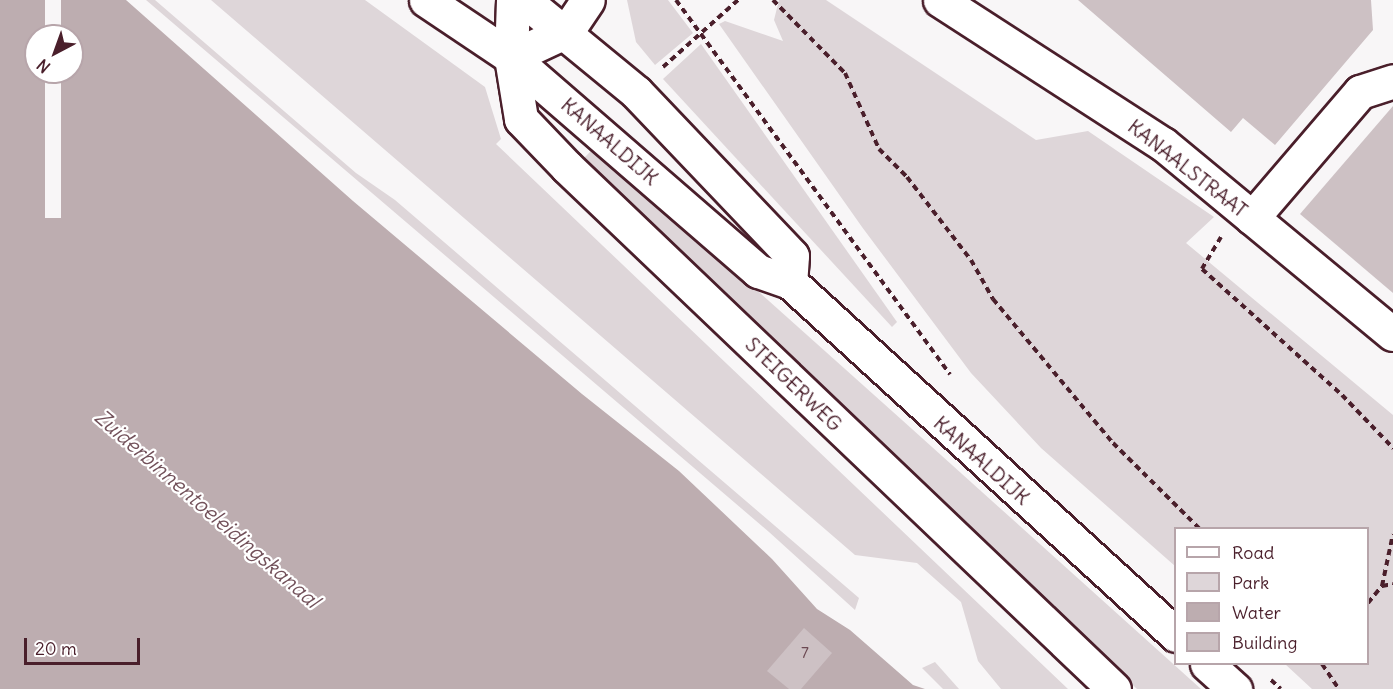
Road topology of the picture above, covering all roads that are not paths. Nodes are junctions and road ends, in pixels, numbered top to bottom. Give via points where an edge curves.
1 (426, 0) edge
2 (513, 0) edge
3 (524, 0) edge
4 (588, 0) edge
5 (940, 0) edge
6 (567, 32) junction
7 (511, 57) junction
8 (1393, 81) edge
9 (1245, 212) junction
10 (790, 282) junction
11 (1393, 334) edge
12 (1174, 633) edge
13 (1209, 665) edge
14 (1114, 689) edge
15 (1235, 689) edge

1 - 7 street, KANAALDIJK
2 - 7 street, STEIGERWEG
3 - 6 street
4 - 6 street
5 - 9 street, KANAALSTRAAT via 1163,144
6 - 7 street
6 - 10 street via 636,92 792,256
7 - 10 street, KANAALDIJK via 600,130 758,271
7 - 14 street, STEIGERWEG via 521,118 567,167
8 - 9 street via 1360,92
9 - 11 street, KANAALSTRAAT
10 - 12 street, KANAALDIJK
13 - 15 street

